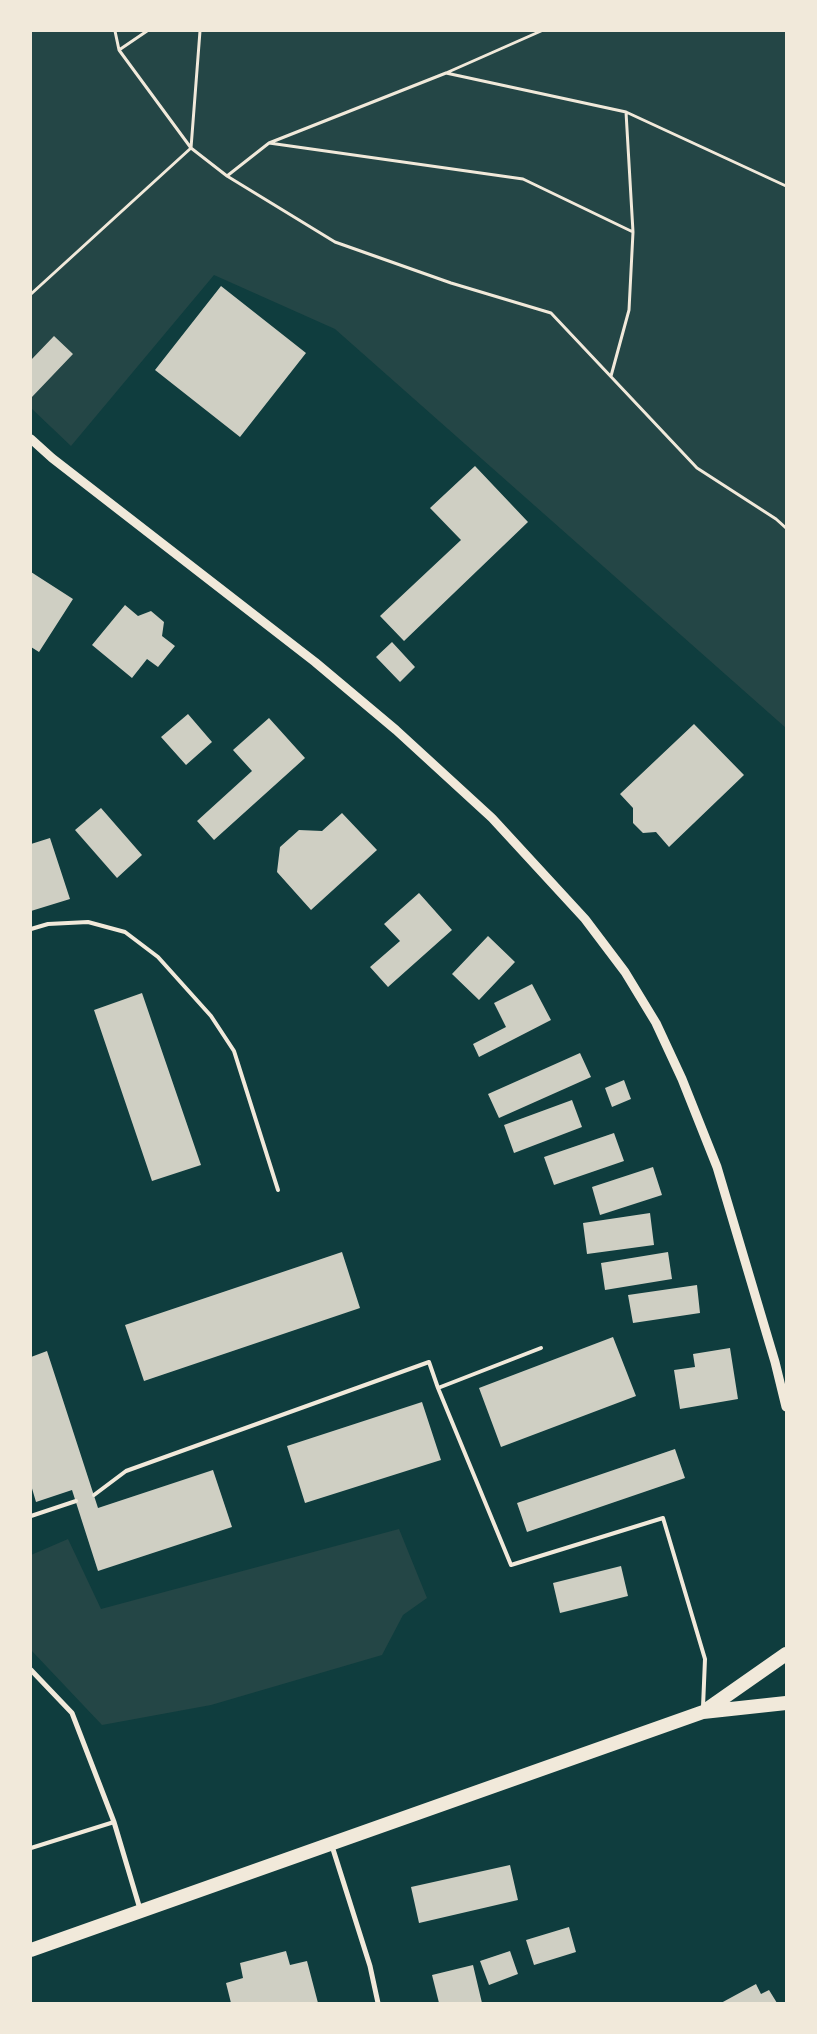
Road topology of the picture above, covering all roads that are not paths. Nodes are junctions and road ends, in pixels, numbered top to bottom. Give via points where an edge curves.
1 (31, 439) edge
2 (31, 929) edge
3 (278, 1190) dead end
4 (541, 1348) dead end
5 (438, 1388) junction
6 (786, 1407) edge
7 (94, 1495) dead end
8 (76, 1501) dead end
9 (31, 1516) edge
10 (786, 1654) edge
11 (31, 1670) edge
12 (786, 1703) edge
13 (703, 1712) junction
14 (114, 1822) junction
15 (331, 1843) junction
16 (31, 1848) edge
17 (141, 1912) junction
18 (31, 1950) edge
19 (378, 2003) edge

1 - 6 street via 315,662 396,730 492,818 585,919 625,972 651,1014 682,1079 717,1167
2 - 3 lane via 48,924 88,922 125,932 158,957 211,1016 234,1051
4 - 5 lane
5 - 7 lane via 429,1362 126,1471
5 - 13 lane via 511,1565 663,1518 705,1659
8 - 9 lane
10 - 13 highway
11 - 14 street via 72,1713
12 - 13 highway
13 - 15 highway
14 - 16 lane
14 - 17 street
15 - 17 highway
15 - 19 street via 370,1966
17 - 18 highway

